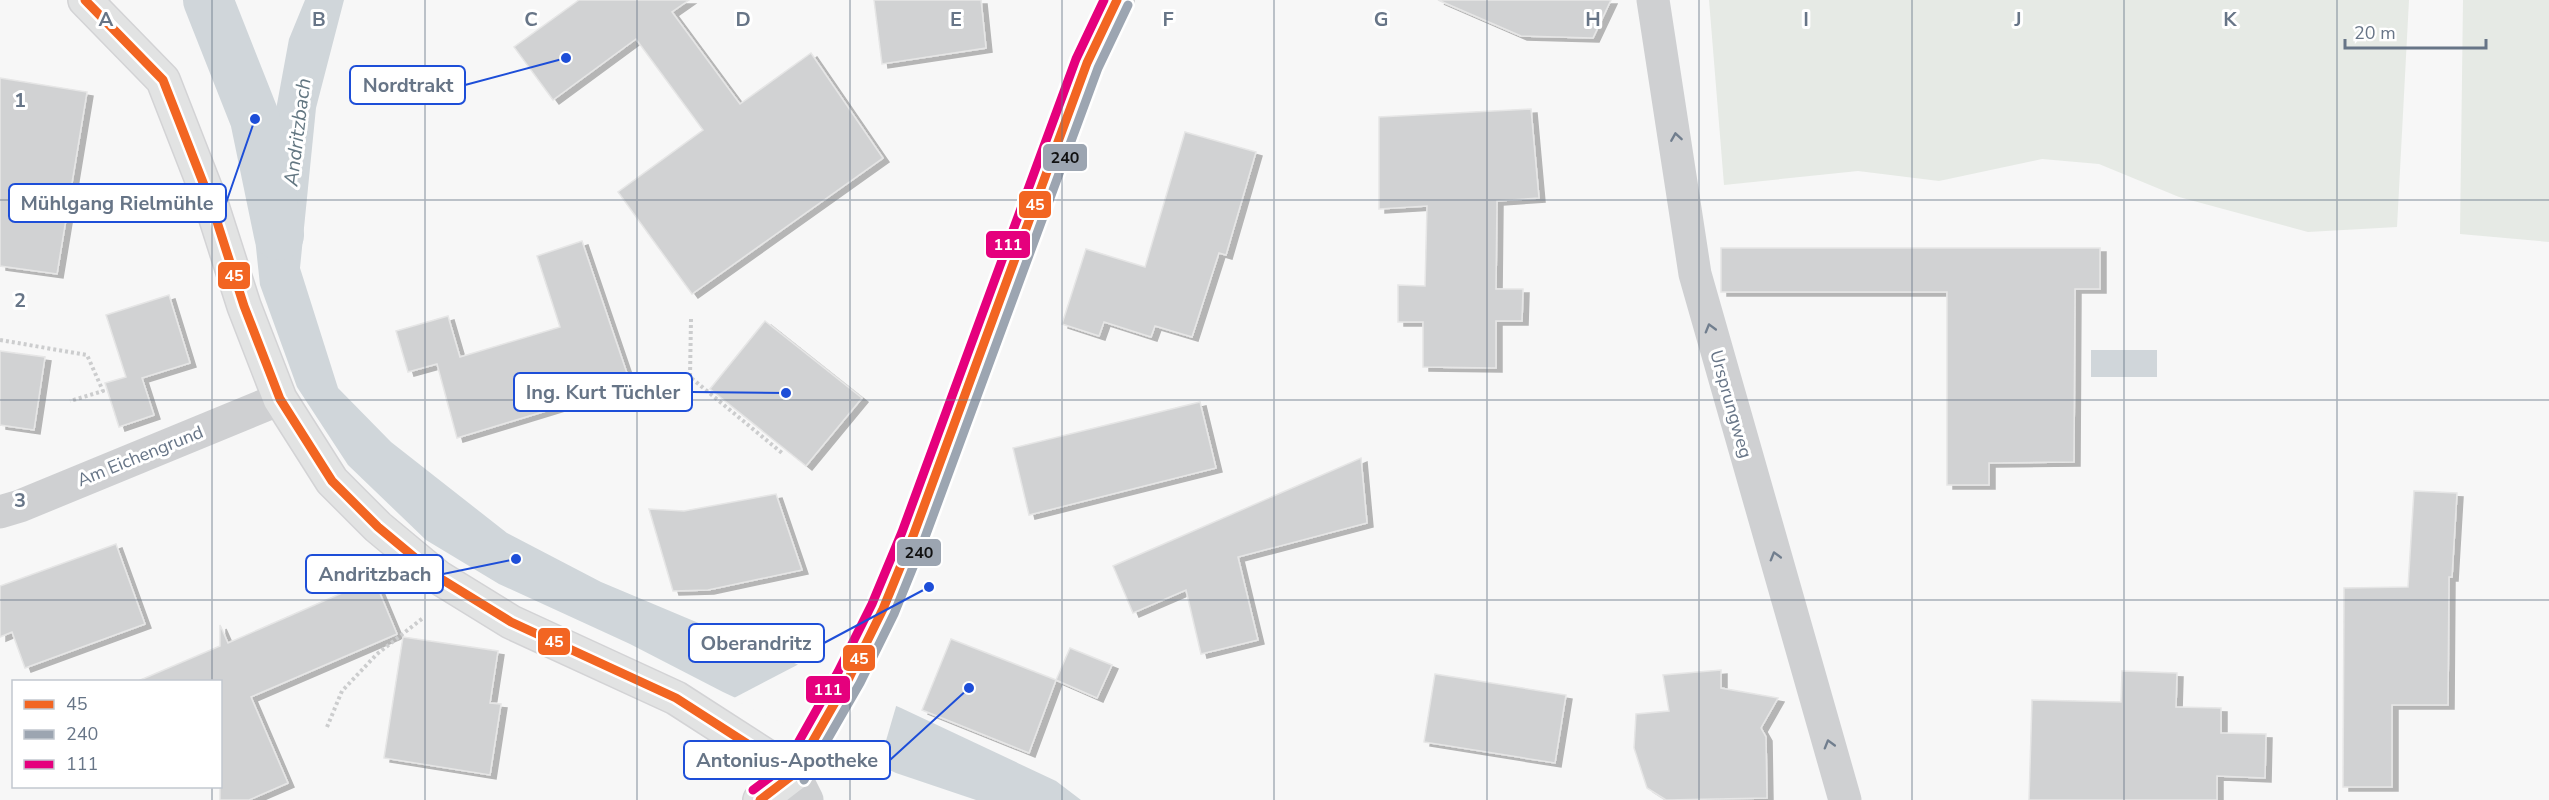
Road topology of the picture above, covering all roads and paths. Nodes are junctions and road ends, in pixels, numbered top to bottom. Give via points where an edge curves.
1 (85, 0) edge
2 (1117, 0) edge
3 (1653, 0) edge
4 (691, 319) dead end
5 (0, 340) edge
6 (280, 399) junction
7 (70, 401) dead end
8 (782, 453) dead end
9 (0, 512) edge
10 (423, 618) dead end
11 (327, 727) dead end
12 (801, 787) edge
13 (760, 800) edge
14 (1845, 800) edge

1 - 6 main road via 164,80
2 - 12 main road via 1087,63 914,536 849,678 812,742
14 -> 3 street, Ursprungweg via 1695,274
4 - 8 path via 690,377
5 - 7 path via 87,355 103,391
6 - 9 street, Am Eichengrund
6 - 12 main road via 332,481 378,527 438,577 511,622 676,698
10 - 11 path via 377,654 342,691
12 - 13 main road

